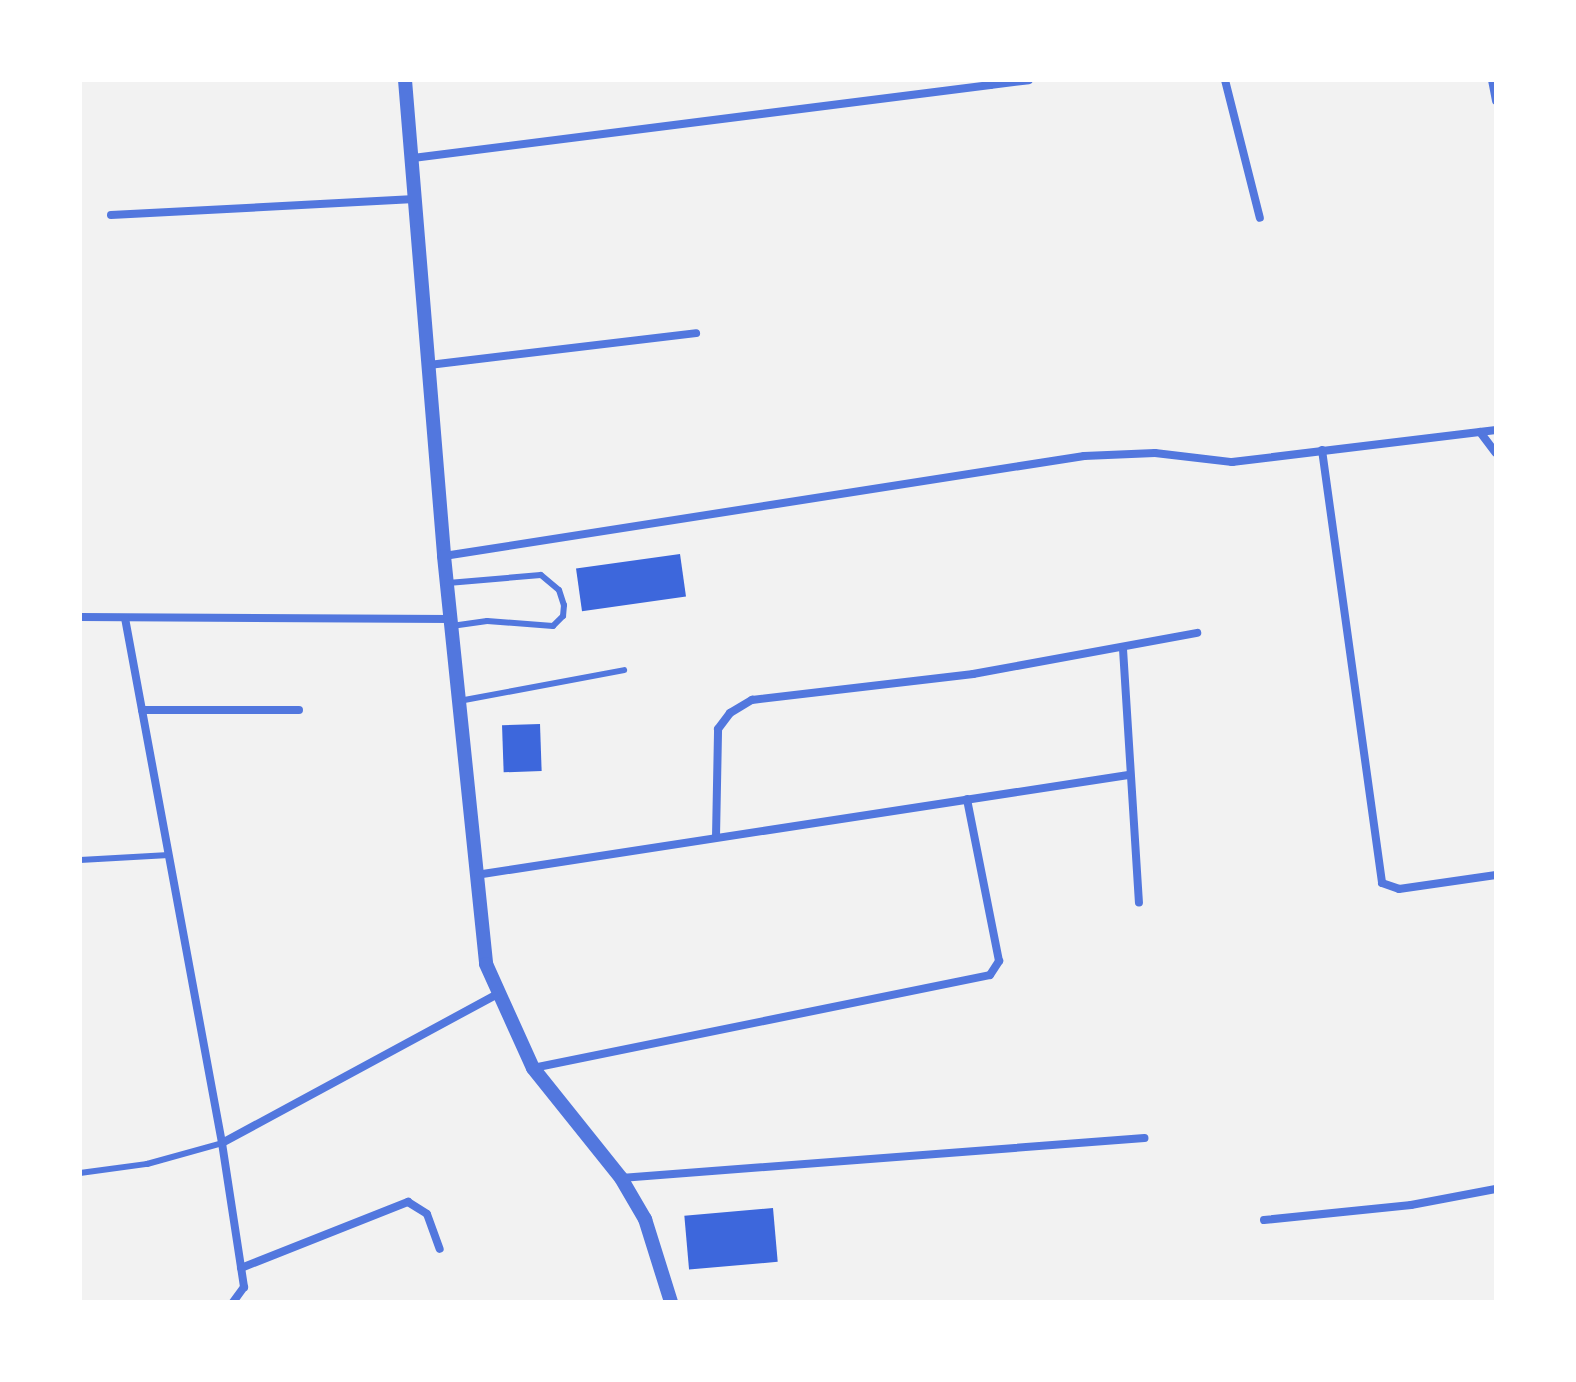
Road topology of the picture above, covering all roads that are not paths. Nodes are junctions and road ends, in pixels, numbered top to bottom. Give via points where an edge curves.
1 (405, 80) edge
2 (1029, 80) edge
3 (1225, 80) edge
4 (990, 83) edge
5 (1494, 84) edge
6 (1496, 101) edge
7 (413, 158) junction
8 (416, 199) junction
9 (111, 215) dead end
10 (1260, 218) dead end
11 (696, 333) dead end
12 (429, 365) junction
13 (1496, 430) edge
14 (1480, 432) junction
15 (1322, 450) junction
16 (1496, 453) edge
17 (444, 556) junction
18 (448, 583) junction
19 (80, 617) edge
20 (125, 618) junction
21 (452, 623) junction
22 (1197, 633) dead end
23 (1123, 649) junction
24 (624, 670) dead end
25 (459, 701) junction
26 (142, 710) junction
27 (299, 710) dead end
28 (1128, 775) junction
29 (967, 799) junction
30 (716, 837) junction
31 (169, 855) junction
32 (80, 860) edge
33 (476, 875) junction
34 (1496, 875) edge
35 (1139, 902) dead end
36 (497, 994) junction
37 (533, 1068) junction
38 (1144, 1138) dead end
39 (222, 1143) junction
40 (80, 1173) edge
41 (621, 1178) junction
42 (1496, 1189) edge
43 (1264, 1220) dead end
44 (440, 1249) dead end
45 (241, 1268) junction
46 (233, 1302) edge
47 (671, 1302) edge

1 - 7 street
2 - 4 street
3 - 10 street
4 - 7 street
5 - 6 street
7 - 8 street
8 - 9 street
8 - 12 street
11 - 12 street
12 - 17 street
13 - 14 street
14 - 15 street
14 - 16 street
15 - 17 street via 1216,463 1155,453 1084,456
15 - 34 street via 1382,883 1399,889
17 - 18 street
18 - 21 street
18 - 21 lane via 541,575 559,590 564,605 563,616 553,626
19 - 20 street
20 - 21 street
20 - 26 street
21 - 25 street
22 - 23 street
23 - 28 street
23 - 30 street via 973,674 752,700 730,713 718,729
24 - 25 lane
25 - 33 street
26 - 27 street
26 - 31 street
28 - 29 street
28 - 35 street
29 - 30 street
29 - 37 street via 999,961 990,975
30 - 33 street
31 - 32 lane
31 - 39 street
33 - 36 street via 486,964
36 - 37 street
36 - 39 street
37 - 41 street
38 - 41 street
39 - 40 lane via 147,1164
39 - 45 street
41 - 47 street via 645,1219
42 - 43 street via 1411,1205
44 - 45 street via 427,1214 408,1202
45 - 46 street via 243,1294

